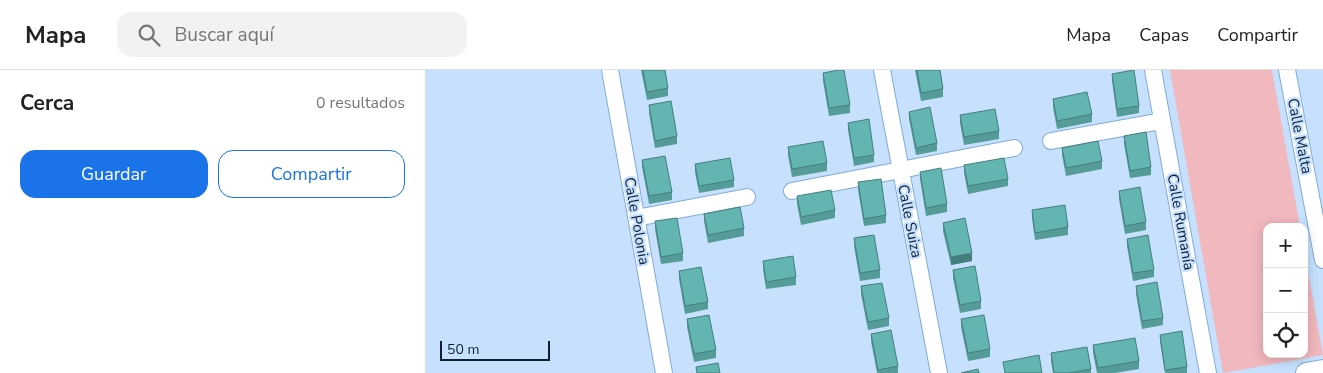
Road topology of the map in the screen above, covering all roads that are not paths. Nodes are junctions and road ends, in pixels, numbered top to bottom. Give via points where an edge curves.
1 (610, 70) edge
2 (881, 70) edge
3 (1153, 70) edge
4 (1287, 70) edge
5 (1162, 121) junction
6 (1051, 141) dead end
7 (1014, 148) dead end
8 (901, 170) junction
9 (793, 191) dead end
10 (747, 197) dead end
11 (637, 218) junction
12 (1323, 260) edge
13 (1323, 370) edge
14 (664, 373) edge
15 (939, 373) edge
16 (1208, 373) edge
17 (1307, 373) edge

1 - 11 street, Calle Polonia
2 - 8 street, Calle Suiza
3 - 5 street, Calle Rumanía
4 - 12 street, Calle Malta
5 - 6 street
5 - 16 street, Calle Rumanía
7 - 8 street
8 - 9 street
8 - 15 street, Calle Suiza
10 - 11 street
11 - 14 street, Calle Polonia
13 - 17 street

